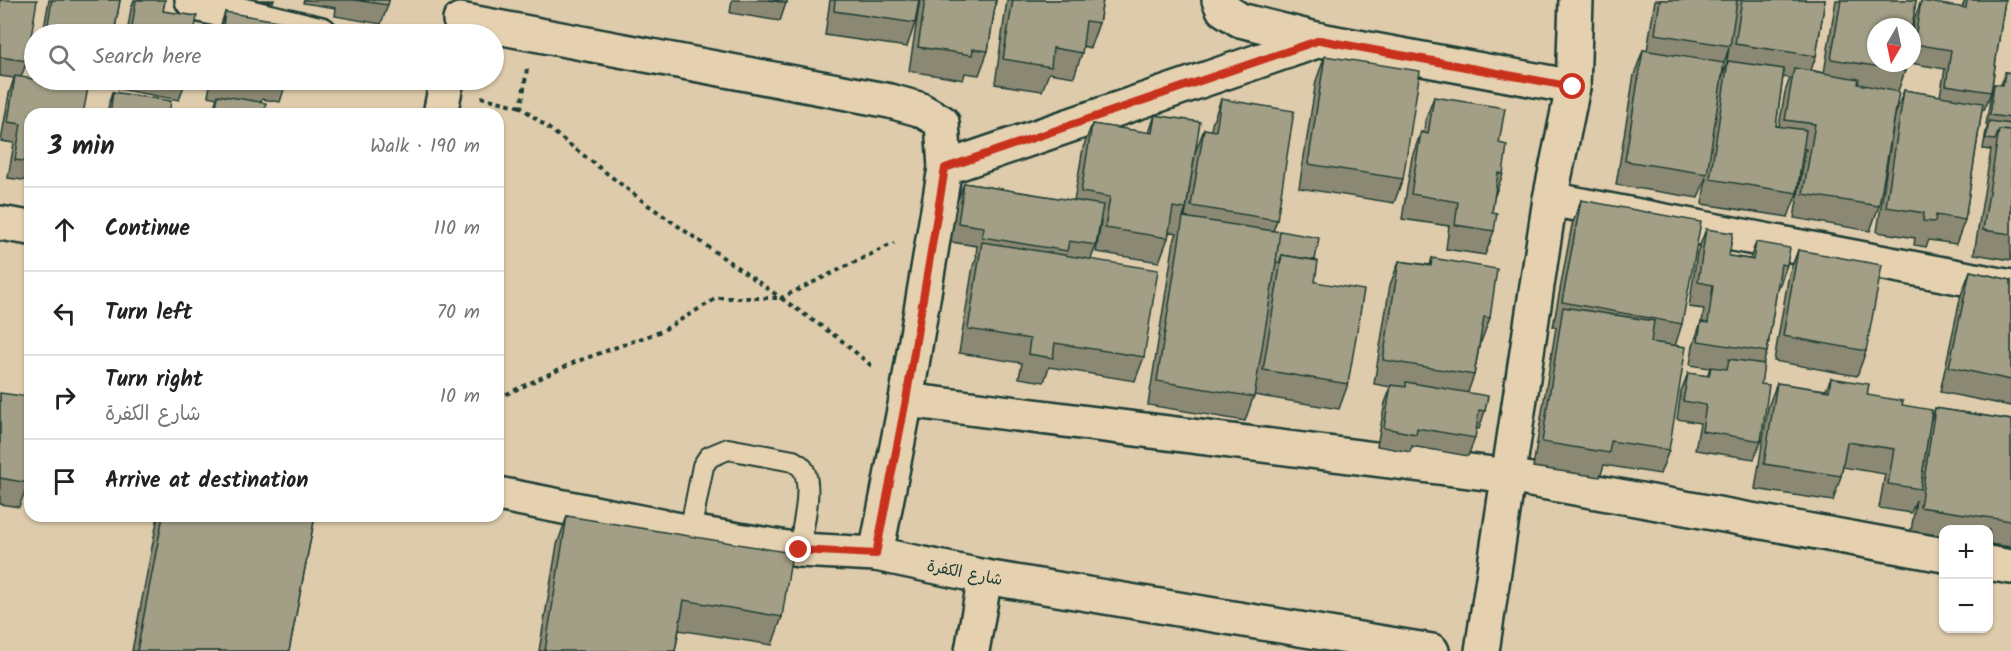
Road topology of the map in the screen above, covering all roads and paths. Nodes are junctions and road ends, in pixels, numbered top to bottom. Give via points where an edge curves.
1 (192, 0) edge
2 (1219, 0) edge
3 (1576, 0) edge
4 (460, 18) edge
5 (279, 24) edge
6 (491, 24) edge
7 (504, 27) edge
8 (1320, 40) junction
9 (528, 63) dead end
10 (1573, 87) junction
11 (458, 90) edge
12 (466, 90) edge
13 (521, 107) junction
14 (445, 108) edge
15 (945, 168) junction
16 (1550, 199) junction
17 (0, 223) edge
18 (24, 227) edge
19 (896, 242) dead end
20 (2011, 287) edge
21 (782, 298) junction
22 (882, 375) dead end
23 (504, 395) edge
24 (906, 400) junction
25 (1509, 476) junction
26 (504, 495) edge
27 (690, 532) junction
28 (799, 550) junction
29 (876, 554) junction
30 (1939, 554) edge
31 (1993, 564) edge
32 (2011, 567) edge
33 (985, 577) junction
34 (972, 651) edge
35 (1432, 651) edge
36 (1482, 651) edge

1 - 5 street
2 - 8 street via 1223,9 1240,20
3 - 10 street
4 - 6 street
7 - 15 street via 919,109 942,122
8 - 10 street
8 - 15 street
9 - 13 path
10 - 16 street
11 - 14 street
12 - 13 path
13 - 21 path via 648,205
15 - 24 street
16 - 20 street
16 - 25 street
17 - 18 street
19 - 21 path
21 - 22 path
21 - 23 path via 717,298 662,331 575,362
24 - 25 street
24 - 29 street
25 - 30 street
25 - 36 street
26 - 27 street, شارع الكفرة
27 - 28 street, شارع الكفرة
27 - 28 lane via 703,466 709,457 728,449 794,461 801,466 807,488
28 - 29 street, شارع الكفرة
29 - 33 street, شارع الكفرة
31 - 32 street
33 - 34 street
33 - 35 street, شارع الكفرة

